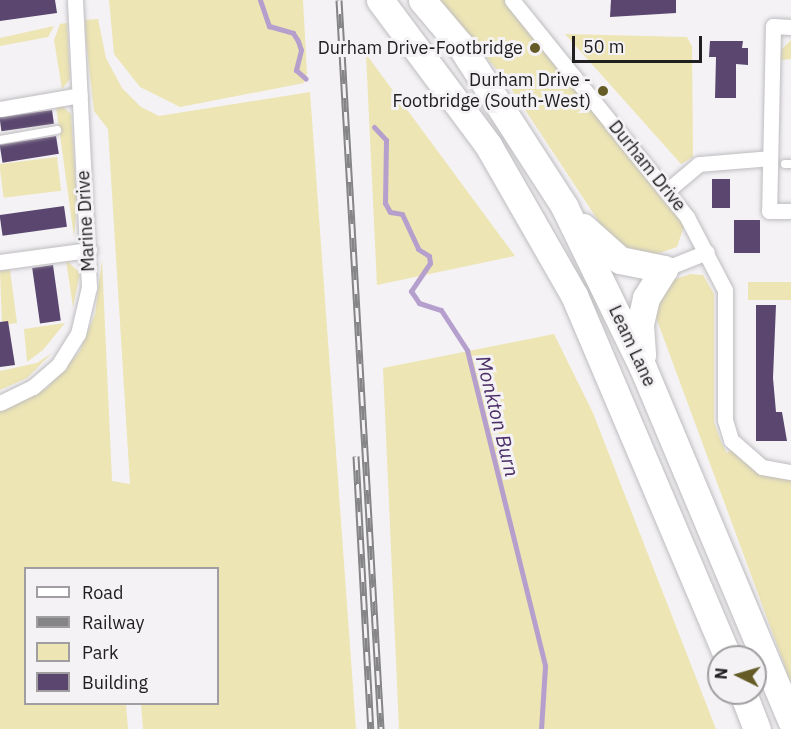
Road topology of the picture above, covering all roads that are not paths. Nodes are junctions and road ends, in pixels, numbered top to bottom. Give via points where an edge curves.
1 (75, 0) edge
2 (380, 0) edge
3 (422, 0) edge
4 (512, 0) edge
5 (791, 27) edge
6 (80, 95) junction
7 (0, 109) edge
8 (57, 130) dead end
9 (0, 140) edge
10 (770, 158) junction
11 (668, 190) junction
12 (564, 206) junction
13 (791, 211) edge
14 (89, 250) junction
15 (707, 252) junction
16 (0, 262) edge
17 (664, 269) junction
18 (644, 368) junction
19 (0, 403) edge
20 (791, 472) edge
21 (723, 645) edge
22 (747, 705) edge
23 (791, 720) edge
24 (758, 729) edge

1 - 6 street, Marine Drive
2 - 21 highway, Leam Lane via 488,145 574,295
3 - 12 highway, Leam Lane via 484,81
4 - 11 street, Durham Drive
5 - 10 street via 773,26
6 - 7 street
6 - 14 street, Marine Drive
8 - 9 lane
10 - 11 street via 699,164
10 - 13 street via 769,211
11 - 15 street, Durham Drive
12 - 17 highway via 620,260
12 - 18 highway, Leam Lane
14 - 16 street
14 - 19 street, Marine Drive via 89,287 78,334 59,364 33,387
15 - 17 street
15 - 20 street, Durham Drive via 725,290 725,420 732,440 762,467
17 - 18 highway via 646,298 640,325
18 - 23 highway, Leam Lane
22 - 24 highway

